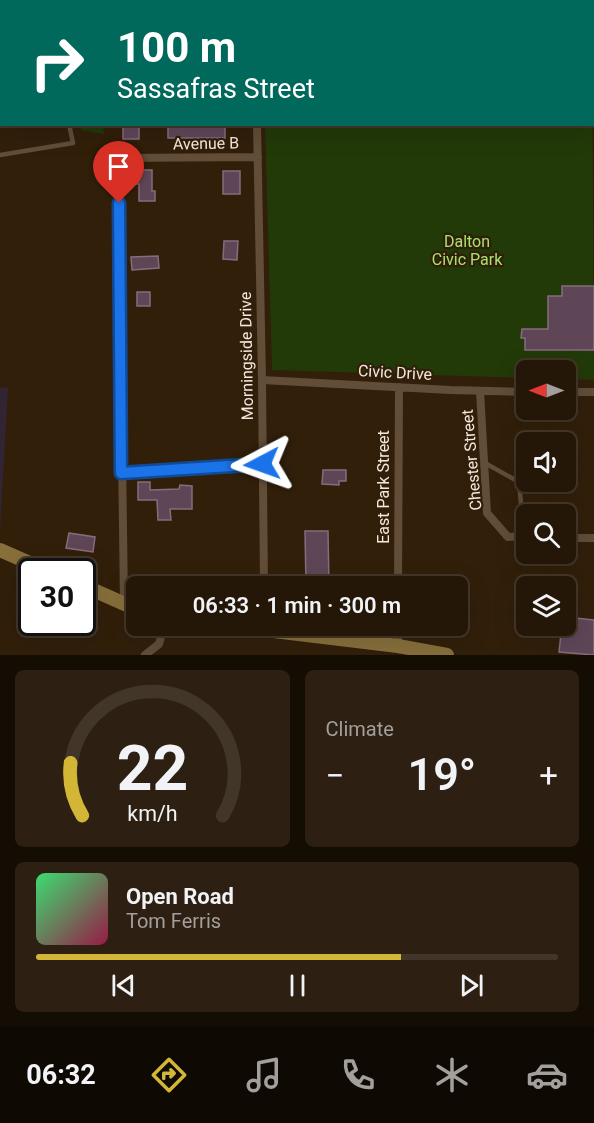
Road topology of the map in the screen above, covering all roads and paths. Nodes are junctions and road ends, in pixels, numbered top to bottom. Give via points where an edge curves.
1 (69, 126) edge
2 (257, 126) edge
3 (0, 155) edge
4 (258, 157) junction
5 (262, 380) junction
6 (399, 387) junction
7 (480, 391) junction
8 (516, 392) edge
9 (576, 392) edge
10 (594, 392) edge
11 (484, 462) junction
12 (262, 464) junction
13 (121, 473) junction
14 (521, 504) edge
15 (516, 537) edge
16 (576, 537) edge
17 (594, 538) edge
18 (0, 550) edge
19 (18, 558) edge
20 (128, 576) edge
21 (264, 576) edge
22 (398, 576) edge
23 (96, 591) edge
24 (126, 603) edge
25 (161, 636) edge
26 (325, 636) edge
27 (398, 636) edge
28 (398, 646) junction
29 (145, 655) edge
30 (447, 655) edge

1 - 3 lane via 73,143
2 - 4 street, Morningside Drive
4 - 5 street, Morningside Drive
4 - 13 street, Avenue B via 118,158
5 - 6 street, Civic Drive
5 - 12 street, Morningside Drive
6 - 7 street, Civic Drive
6 - 22 street, East Park Street
7 - 8 street, Civic Drive
7 - 11 street, Chester Street
9 - 10 street
11 - 14 lane via 519,482
11 - 15 street, Chester Street via 487,513 508,537
12 - 13 street
12 - 21 street, Morningside Drive
13 - 20 street
16 - 17 street
18 - 19 main road
23 - 24 main road
25 - 29 street via 159,644
26 - 28 main road
27 - 28 street
28 - 30 main road

